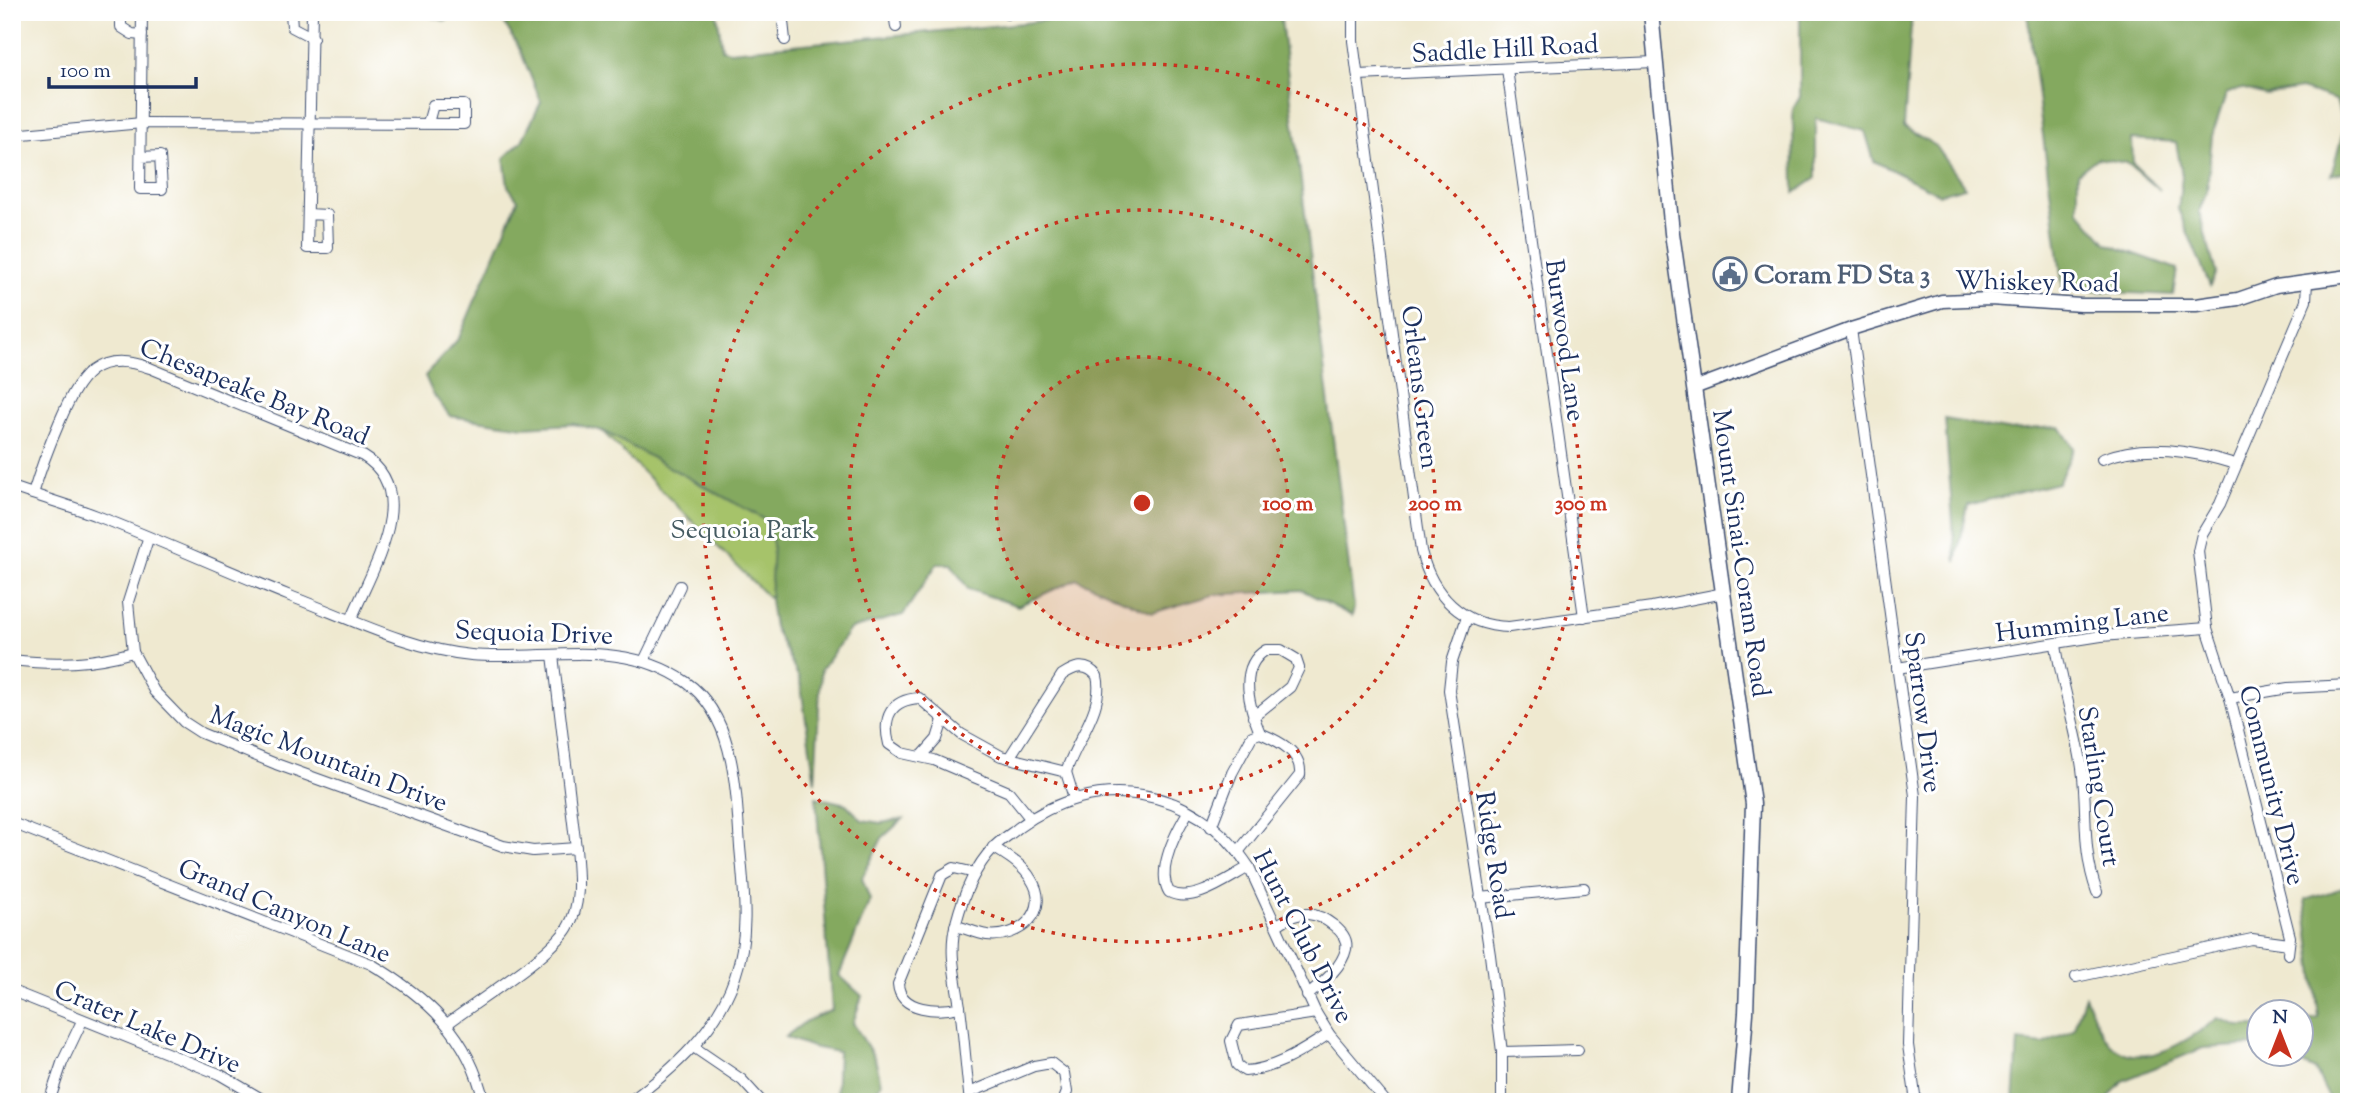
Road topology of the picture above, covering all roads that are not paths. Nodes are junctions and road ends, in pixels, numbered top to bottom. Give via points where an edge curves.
1 (121, 12) edge
2 (142, 12) edge
3 (291, 12) edge
4 (312, 12) edge
5 (782, 12) edge
6 (894, 12) edge
7 (1353, 12) edge
8 (1651, 12) edge
9 (896, 27) dead end
10 (142, 34) junction
11 (313, 38) junction
12 (785, 40) dead end
13 (1655, 62) junction
14 (1507, 69) junction
15 (1357, 75) junction
16 (142, 123) junction
17 (428, 123) dead end
18 (311, 124) junction
19 (12, 135) edge
20 (141, 157) dead end
21 (308, 214) dead end
22 (2349, 276) edge
23 (2307, 281) junction
24 (1851, 329) junction
25 (1694, 388) junction
26 (2102, 459) dead end
27 (2235, 464) junction
28 (12, 487) edge
29 (33, 494) junction
30 (148, 539) junction
31 (681, 586) dead end
32 (1724, 593) junction
33 (1467, 617) junction
34 (1584, 617) junction
35 (351, 620) junction
36 (2207, 628) junction
37 (2056, 645) junction
38 (133, 652) junction
39 (553, 656) junction
40 (12, 660) edge
41 (644, 661) junction
42 (1897, 668) junction
43 (2349, 685) edge
44 (2230, 698) junction
45 (1253, 717) junction
46 (943, 720) junction
47 (1260, 733) junction
48 (921, 757) junction
49 (1009, 758) junction
50 (1066, 772) junction
51 (1074, 797) junction
52 (1188, 812) junction
53 (1030, 818) junction
54 (12, 822) edge
55 (1211, 827) junction
56 (993, 847) junction
57 (576, 848) junction
58 (1238, 852) junction
59 (1249, 867) junction
60 (975, 873) junction
61 (1584, 888) dead end
62 (2097, 891) dead end
63 (1480, 898) junction
64 (1277, 925) junction
65 (955, 926) junction
66 (2076, 977) dead end
67 (12, 991) edge
68 (1307, 996) junction
69 (960, 1007) junction
70 (1316, 1013) junction
71 (82, 1021) junction
72 (447, 1024) junction
73 (1329, 1034) junction
74 (695, 1048) junction
75 (1578, 1050) dead end
76 (1502, 1052) junction
77 (969, 1097) edge
78 (50, 1102) edge
79 (267, 1102) edge
80 (484, 1102) edge
81 (629, 1102) edge
82 (762, 1102) edge
83 (1063, 1102) edge
84 (1386, 1102) edge
85 (1502, 1102) edge
86 (1739, 1102) edge
87 (1916, 1102) edge

1 - 10 street via 121,27
2 - 10 street
3 - 11 street via 292,27
4 - 11 street
5 - 12 street
6 - 9 street
7 - 15 street, Orleans Green
8 - 13 main road, Mount Sinai-Coram Road
10 - 16 street
11 - 18 street
13 - 14 street, Saddle Hill Road
13 - 25 main road, Mount Sinai-Coram Road
14 - 15 street, Saddle Hill Road
14 - 34 street, Burwood Lane
15 - 33 street, Orleans Green via 1421,551 1436,591
16 - 18 street
16 - 19 street
16 - 20 street
17 - 18 street
18 - 21 street
22 - 23 street, Whiskey Road
23 - 24 street, Whiskey Road via 2196,305 1959,300
23 - 27 street via 2305,301
24 - 25 street, Whiskey Road
24 - 42 street, Sparrow Drive
25 - 32 main road, Mount Sinai-Coram Road
26 - 27 street via 2125,450 2185,452
27 - 36 street, Humming Lane via 2202,534 2198,563
28 - 29 street, Sequoia Drive
29 - 30 street, Sequoia Drive
29 - 35 street, Chesapeake Bay Road via 69,397 87,372 121,360 150,368 363,456 382,473 391,492 391,514
30 - 35 street, Sequoia Drive
30 - 38 street, Magic Mountain Drive via 128,603
31 - 41 street
32 - 34 street, Orleans Green
32 - 86 main road, Mount Sinai-Coram Road via 1752,804
33 - 34 street, Orleans Green via 1509,627
33 - 63 street, Ridge Road via 1452,662 1449,690
35 - 39 street, Sequoia Drive via 459,654
36 - 37 street, Humming Lane via 2101,636
36 - 44 street, Community Drive
37 - 42 street, Humming Lane
37 - 62 street, Starling Court via 2082,772 2087,864
38 - 40 street via 69,664
38 - 57 street, Magic Mountain Drive via 153,691 201,733 503,846 533,851
39 - 41 street, Sequoia Drive via 607,653
39 - 57 street
41 - 74 street, Sequoia Drive via 667,670 704,698 726,744 735,782 746,901 743,943 735,977
42 - 87 street, Sparrow Drive via 1915,796 1908,1045
43 - 44 street via 2288,688
44 - 66 street, Community Drive via 2290,937 2288,949 2252,939
45 - 45 street via 1290,687 1299,668 1296,659 1281,650 1261,652 1253,664 1248,688
45 - 47 street
46 - 48 street via 937,739
46 - 48 street via 919,698 899,701 890,709 885,724 889,744
46 - 49 street
47 - 55 street via 1245,747
47 - 58 street via 1289,749 1300,775
48 - 53 street via 1009,792
49 - 50 street
49 - 50 street via 1062,675 1084,667 1097,676 1099,693
50 - 51 street
51 - 52 street, Hunt Club Drive via 1144,794
51 - 53 street, Hunt Club Drive
52 - 55 street, Hunt Club Drive
52 - 59 street via 1166,869 1169,892 1196,893
53 - 56 street, Hunt Club Drive
54 - 72 street, Grand Canyon Lane via 371,964 409,986
55 - 58 street, Hunt Club Drive
56 - 60 street, Hunt Club Drive
56 - 65 street via 1031,879 1038,897 1037,911 1021,928 999,935
57 - 72 street via 577,898 568,927 554,944
58 - 59 street, Hunt Club Drive
59 - 64 street, Hunt Club Drive
60 - 65 street, Hunt Club Drive
60 - 69 street via 954,868 942,875 898,984 902,997 914,1005 943,1012
61 - 63 street
63 - 76 street, Ridge Road
64 - 68 street, Hunt Club Drive
64 - 68 street via 1292,916 1309,914 1344,937 1346,950 1338,964
65 - 69 street, Hunt Club Drive via 952,953
67 - 71 street, Crater Lake Drive
68 - 70 street, Hunt Club Drive
69 - 77 street, Hunt Club Drive
70 - 73 street, Hunt Club Drive
70 - 73 street via 1239,1026 1231,1041 1237,1065 1245,1071 1276,1063
71 - 78 street
71 - 79 street, Crater Lake Drive via 116,1030 219,1074
72 - 80 street, Grand Canyon Lane via 466,1053
73 - 84 street, Hunt Club Drive
74 - 81 street, Sequoia Drive
74 - 82 street via 743,1080
75 - 76 street
76 - 85 street, Ridge Road
77 - 83 street via 1034,1066 1051,1063 1064,1073 1067,1092

